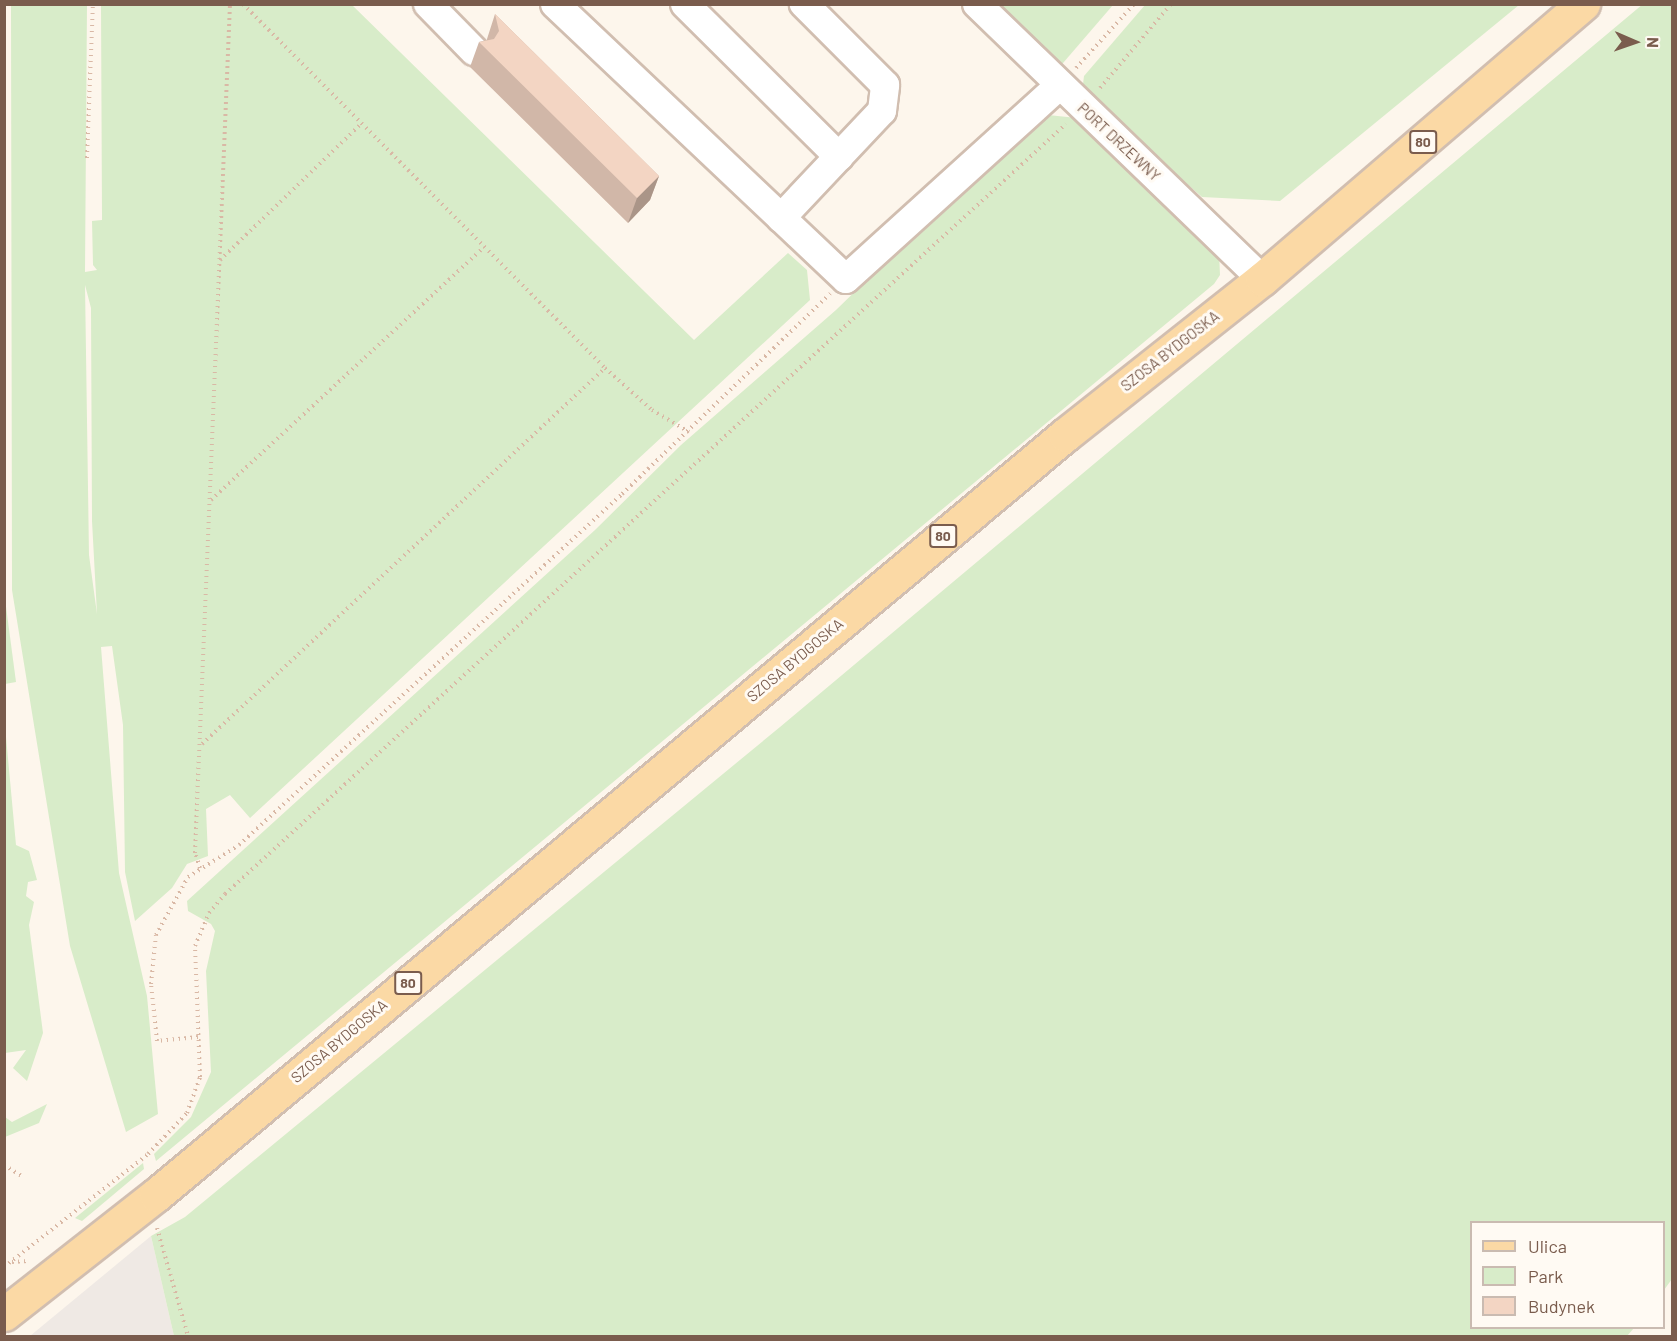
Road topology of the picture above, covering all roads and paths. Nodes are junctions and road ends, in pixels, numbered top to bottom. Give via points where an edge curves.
1 (93, 4) edge
2 (230, 4) edge
3 (243, 4) edge
4 (428, 4) edge
5 (555, 4) edge
6 (685, 4) edge
7 (804, 4) edge
8 (977, 4) edge
9 (1134, 4) edge
10 (1171, 4) edge
11 (1584, 4) edge
12 (474, 51) dead end
13 (1059, 86) junction
14 (1083, 108) junction
15 (361, 124) junction
16 (839, 156) junction
17 (87, 158) dead end
18 (781, 218) junction
19 (484, 247) junction
20 (220, 260) junction
21 (846, 279) junction
22 (1262, 279) junction
23 (605, 368) junction
24 (689, 432) junction
25 (210, 500) junction
26 (201, 745) junction
27 (200, 868) junction
28 (198, 1037) junction
29 (4, 1165) edge
30 (23, 1177) dead end
31 (150, 1228) dead end
32 (4, 1268) edge
33 (4, 1314) edge
34 (188, 1336) edge

1 - 17 path
2 - 20 path
3 - 15 path
4 - 12 street
5 - 18 street
6 - 16 street
7 - 16 street via 885,85 882,111
8 - 13 street, PORT DRZEWNY
9 - 13 path
10 - 14 path
11 - 22 main road, SZOSA BYDGOSKA / 80
13 - 14 street, PORT DRZEWNY
13 - 21 street
14 - 22 street, PORT DRZEWNY
14 - 28 path via 225,894 209,913 195,946
15 - 19 path
15 - 20 path
16 - 18 street
18 - 21 street
19 - 23 path
19 - 25 path
20 - 25 path
21 - 24 path
22 - 33 main road, SZOSA BYDGOSKA / 80 via 1065,435 156,1195
23 - 24 path via 652,410
23 - 26 path
24 - 27 path via 239,845
25 - 26 path
26 - 27 path via 195,853
27 - 28 path via 188,877 156,935 151,984 157,1041
28 - 32 path via 198,1091 181,1121 148,1154
29 - 30 path
31 - 34 path via 157,1228

